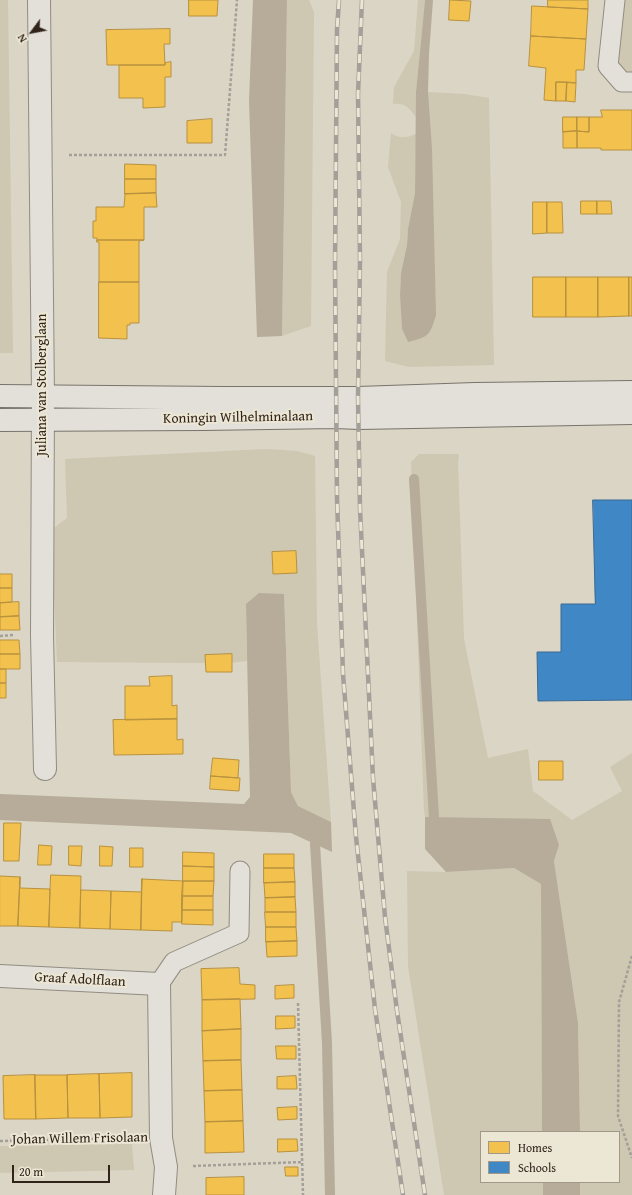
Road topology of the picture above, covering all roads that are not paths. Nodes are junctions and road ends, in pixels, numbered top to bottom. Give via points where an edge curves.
1 (39, 0) edge
2 (615, 0) edge
3 (632, 82) edge
4 (632, 392) edge
5 (0, 396) edge
6 (43, 397) junction
7 (632, 413) edge
8 (0, 420) edge
9 (42, 420) junction
10 (45, 769) dead end
11 (240, 871) dead end
12 (0, 976) edge
13 (159, 984) junction
14 (164, 1195) edge

1 - 6 main road, Juliana van Stolberglaan
2 - 3 lane via 608,66 622,82
4 - 6 main road, Koningin Wilhelminalaan via 358,398
5 - 6 main road, Koningin Wilhelminalaan
6 - 9 main road, Juliana van Stolberglaan
7 - 9 main road, Koningin Wilhelminalaan
8 - 9 main road, Koningin Wilhelminalaan
9 - 10 main road, Juliana van Stolberglaan
11 - 13 lane via 239,934 174,962
12 - 13 main road, Graaf Adolflaan
13 - 14 main road, Johan Willem Frisolaan via 161,1138 166,1167

